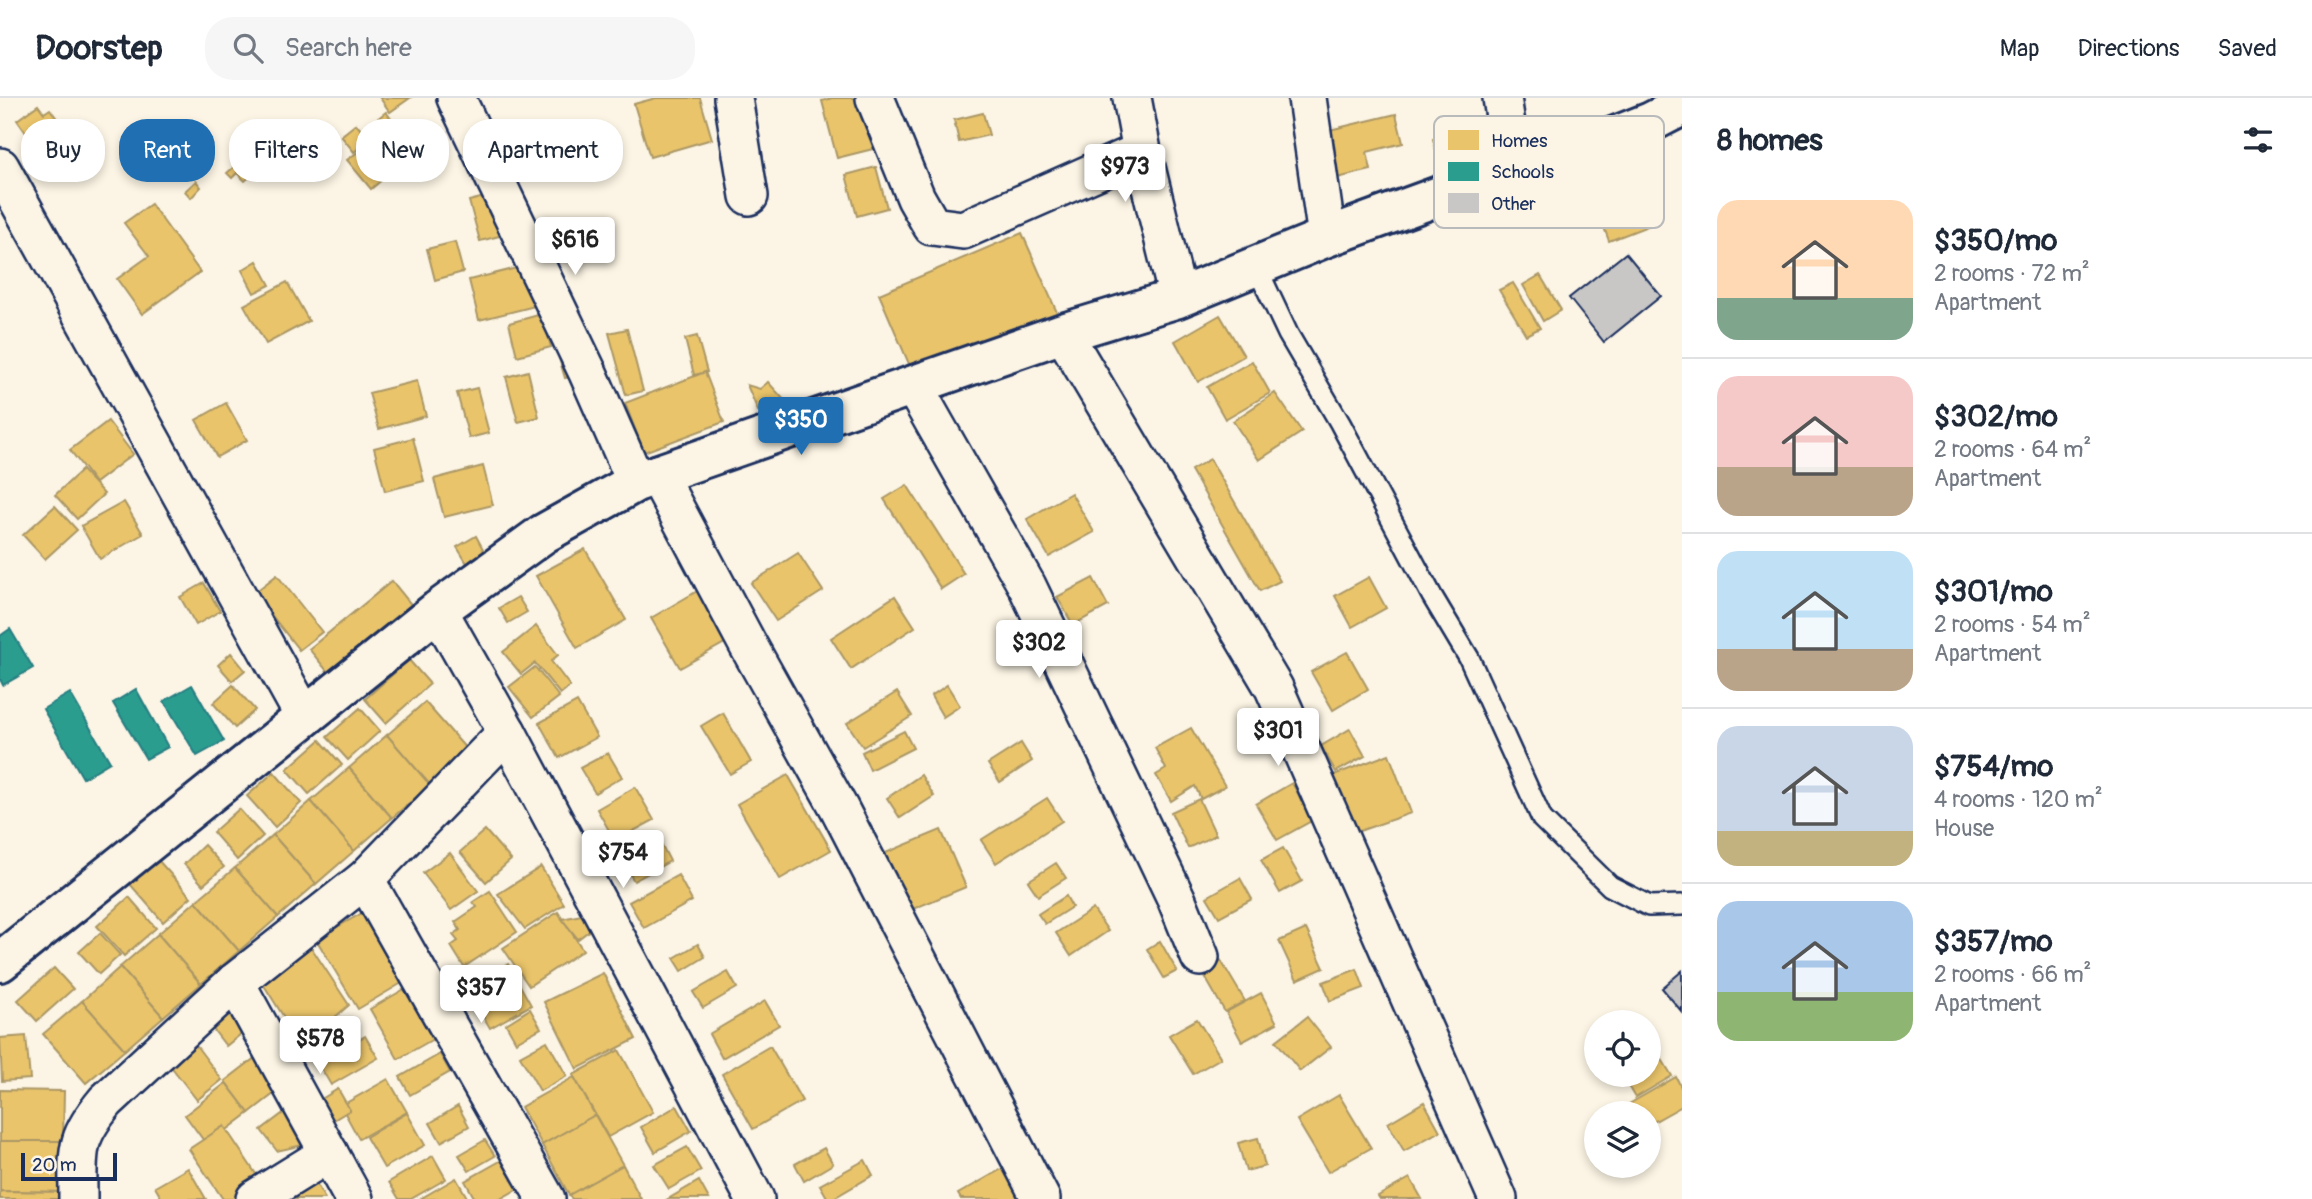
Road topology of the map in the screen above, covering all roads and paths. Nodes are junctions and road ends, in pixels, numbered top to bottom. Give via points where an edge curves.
1 (456, 98) edge
2 (733, 98) edge
3 (875, 98) edge
4 (1132, 98) edge
5 (1307, 98) edge
6 (1502, 98) edge
7 (1682, 106) edge
8 (1505, 116) edge
9 (1663, 116) edge
10 (1142, 150) junction
11 (0, 167) edge
12 (749, 196) dead end
13 (1434, 198) edge
14 (1327, 237) junction
15 (1256, 266) junction
16 (1178, 298) junction
17 (1063, 333) junction
18 (914, 387) junction
19 (646, 478) junction
20 (438, 610) junction
21 (304, 716) junction
22 (507, 732) junction
23 (365, 879) junction
24 (1682, 905) edge
25 (1200, 957) dead end
26 (0, 962) edge
27 (235, 982) junction
28 (329, 1153) junction
29 (78, 1199) edge
30 (255, 1199) edge
31 (354, 1199) edge
32 (546, 1199) edge
33 (755, 1199) edge
34 (1041, 1199) edge
35 (1498, 1199) edge

1 - 19 street via 589,373
2 - 12 street
3 - 10 street via 932,226 963,230
4 - 10 street
5 - 14 street
6 - 8 street
7 - 9 street
10 - 16 street
11 - 21 street
13 - 14 street
14 - 15 street
15 - 16 street
15 - 24 lane via 1288,334 1469,658 1542,819 1610,886 1649,906
16 - 17 street
17 - 18 street
17 - 35 street via 1274,688
18 - 19 street
18 - 25 street via 1027,586
19 - 20 street via 543,534
19 - 34 street via 748,645 839,808
20 - 21 street
20 - 22 street
21 - 26 street
22 - 23 street
22 - 33 street
23 - 27 street
23 - 32 street
27 - 28 street
27 - 29 street via 88,1122 78,1150
28 - 30 street
28 - 31 street

